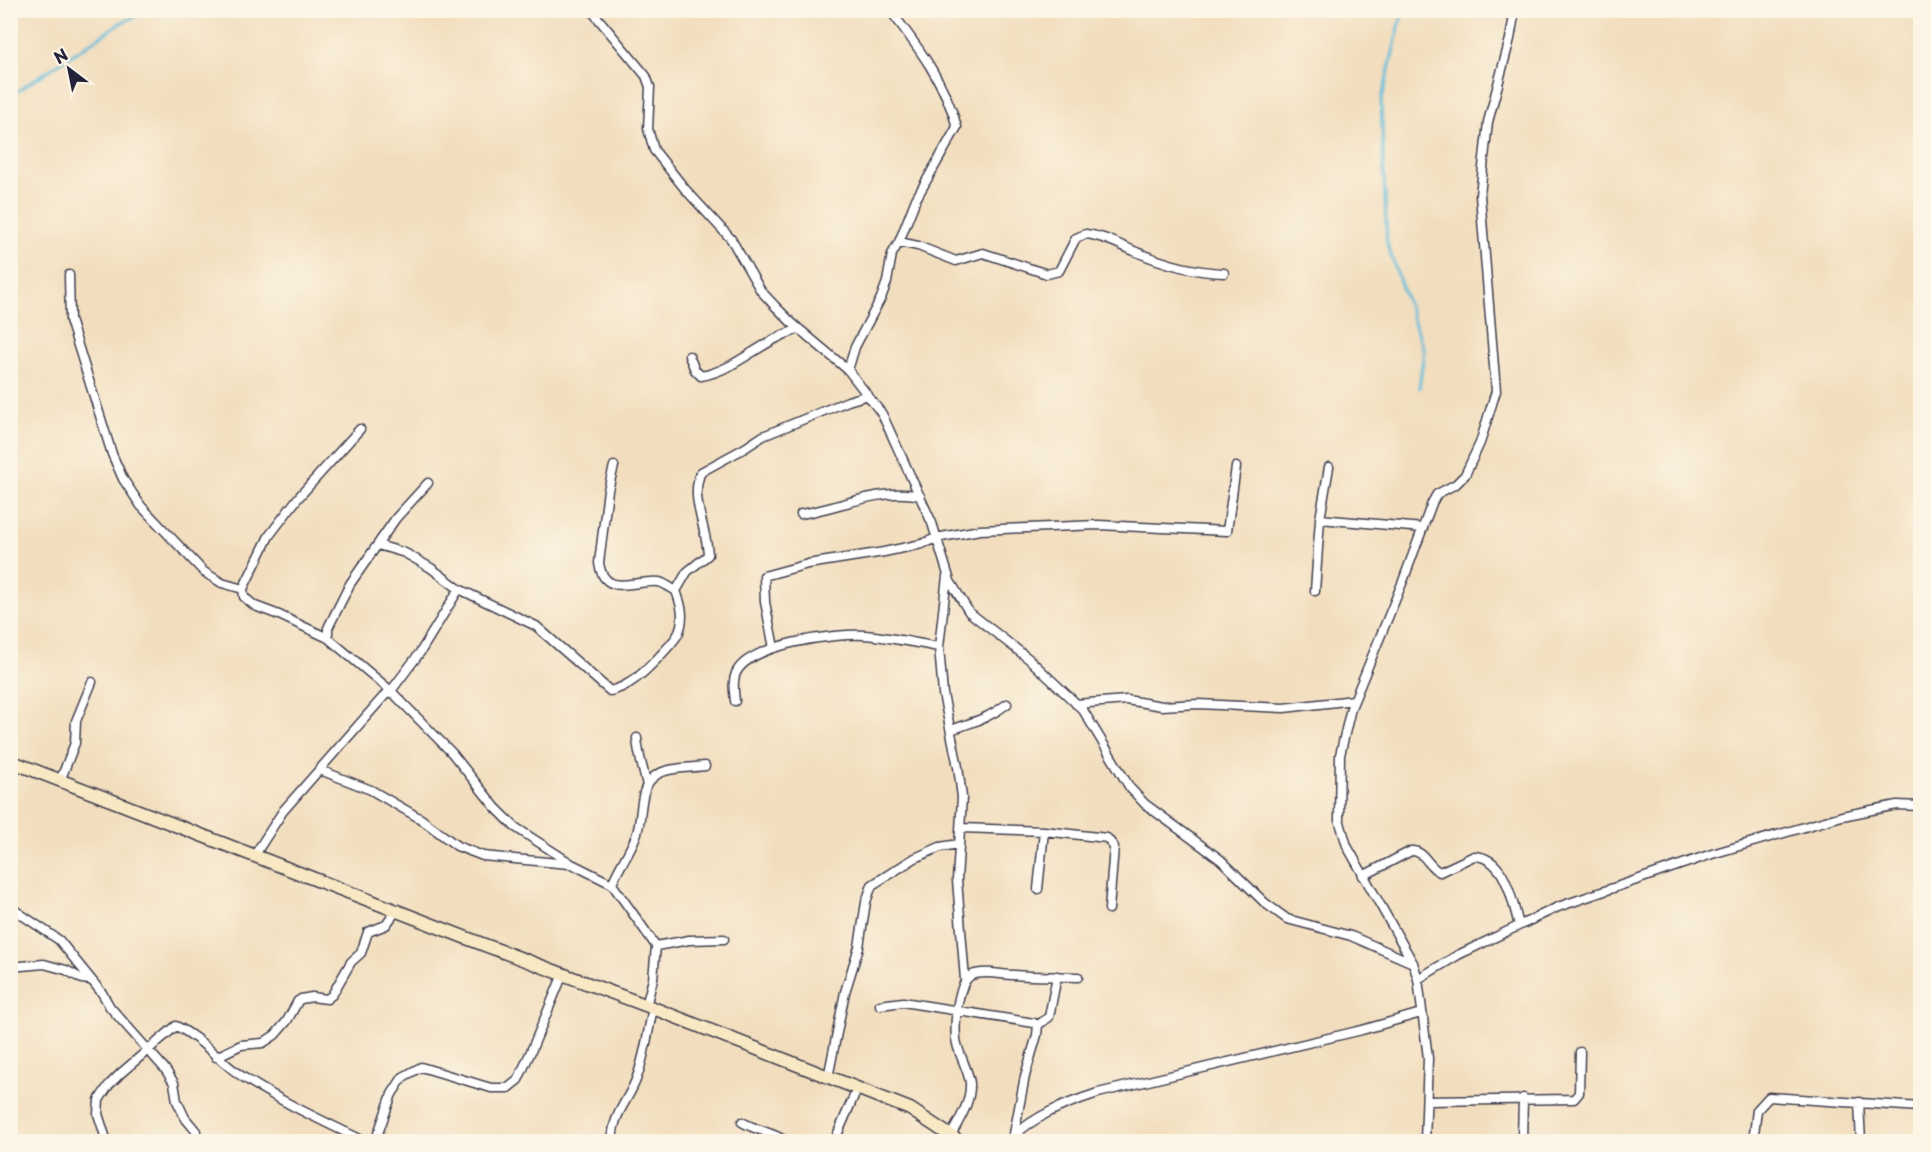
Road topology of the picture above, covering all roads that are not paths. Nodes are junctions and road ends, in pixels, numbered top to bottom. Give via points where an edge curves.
1 (591, 10) edge
2 (891, 10) edge
3 (1515, 10) edge
4 (899, 242) junction
5 (1224, 273) dead end
6 (69, 275) dead end
7 (799, 329) junction
8 (689, 356) dead end
9 (848, 370) junction
10 (868, 396) junction
11 (360, 429) dead end
12 (614, 466) dead end
13 (1236, 467) dead end
14 (1329, 467) dead end
15 (428, 483) dead end
16 (920, 496) junction
17 (801, 514) dead end
18 (1320, 519) junction
19 (1423, 528) junction
20 (936, 538) junction
21 (378, 545) junction
22 (948, 572) junction
23 (459, 589) junction
24 (243, 590) junction
25 (676, 591) junction
26 (1315, 591) dead end
27 (328, 638) junction
28 (939, 647) junction
29 (774, 648) junction
30 (92, 682) dead end
31 (391, 692) junction
32 (1354, 700) junction
33 (735, 701) dead end
34 (1007, 704) dead end
35 (1076, 704) junction
36 (951, 729) junction
37 (637, 738) dead end
38 (10, 761) edge
39 (705, 766) dead end
40 (320, 770) junction
41 (60, 780) junction
42 (647, 784) junction
43 (1920, 806) edge
44 (961, 828) junction
45 (1044, 831) junction
46 (959, 844) junction
47 (254, 856) junction
48 (572, 864) junction
49 (1363, 876) junction
50 (612, 884) junction
51 (1038, 889) dead end
52 (10, 907) edge
53 (1109, 909) dead end
54 (396, 911) junction
55 (1519, 925) junction
56 (724, 939) dead end
57 (656, 946) junction
58 (1413, 963) junction
59 (10, 967) edge
60 (563, 974) junction
61 (1057, 976) junction
62 (1078, 977) dead end
63 (1418, 979) junction
64 (90, 980) junction
65 (965, 981) junction
66 (880, 1005) dead end
67 (650, 1007) junction
68 (957, 1011) junction
69 (1421, 1013) junction
70 (1038, 1025) junction
71 (148, 1051) junction
72 (1580, 1052) dead end
73 (216, 1057) junction
74 (828, 1078) junction
75 (856, 1089) junction
76 (1523, 1098) junction
77 (1426, 1101) junction
78 (1859, 1102) junction
79 (1920, 1107) edge
80 (742, 1122) dead end
81 (1014, 1134) junction
82 (955, 1138) edge
83 (107, 1142) edge
84 (194, 1142) edge
85 (366, 1142) edge
86 (375, 1142) edge
87 (613, 1142) edge
88 (787, 1142) edge
89 (834, 1142) edge
90 (1006, 1142) edge
91 (1425, 1142) edge
92 (1522, 1142) edge
93 (1753, 1142) edge
94 (1861, 1142) edge

1 - 7 street via 646,76 650,87 648,129 654,150 730,239 761,291
2 - 4 street via 928,61 950,103 957,127 916,199
3 - 19 street via 1491,104 1480,195 1496,391 1465,475 1437,494
4 - 5 street via 956,261 983,254 1047,274 1059,271 1076,238 1086,234 1183,268
4 - 9 street via 881,298 855,347
6 - 24 street via 70,320 123,479 141,506 204,572
7 - 8 street via 715,374 700,376
7 - 9 street
9 - 10 street
10 - 16 street via 893,434
10 - 25 street via 763,436 701,472 696,492 708,555 687,572
11 - 24 street via 269,536
12 - 25 street via 600,573 619,586 660,582
13 - 20 street via 1227,531 1098,525 980,530
14 - 18 street
15 - 21 street
16 - 17 street via 883,496
16 - 20 street
18 - 19 street
18 - 26 street
19 - 32 street
20 - 22 street
20 - 29 street via 764,576
21 - 23 street via 405,553
21 - 27 street via 337,608
22 - 28 street
22 - 35 street via 969,612 1029,659
23 - 25 street via 536,626 610,691 637,678 675,640 682,608
23 - 31 street
24 - 27 street via 244,597 255,606
27 - 31 street
28 - 29 street via 844,635
28 - 36 street
29 - 33 street via 741,665 735,675
30 - 41 street via 76,721 75,743
31 - 40 street
31 - 48 street via 452,753 515,827
32 - 35 street via 1284,708 1162,706 1127,700
32 - 49 street via 1340,755 1339,819 1347,846
34 - 36 street via 978,722
35 - 58 street via 1092,722 1136,795 1221,860 1265,903 1287,919 1351,936
36 - 44 street via 962,797
37 - 42 street
38 - 41 main road
39 - 42 street via 664,771
40 - 47 street via 283,811
40 - 48 street via 371,790 457,846 483,856
41 - 47 main road
42 - 50 street via 637,834
43 - 55 street via 1897,805 1842,816 1712,854 1558,907
44 - 45 street
44 - 46 street
45 - 51 street
45 - 53 street via 1107,838 1112,842
46 - 65 street via 957,880
46 - 74 street via 915,858 872,885
47 - 54 main road
48 - 50 street
49 - 55 street via 1412,851 1420,852 1440,872 1480,856 1503,875
49 - 58 street
50 - 57 street
52 - 64 street via 59,940
54 - 60 main road
54 - 73 street via 386,925 369,932 361,953 351,962 332,995 327,999 301,999 275,1035 262,1043 241,1044
55 - 63 street
56 - 57 street
57 - 67 street
58 - 63 street
59 - 64 street via 44,964
60 - 67 main road
60 - 86 street via 518,1080 508,1088 491,1088 421,1067 404,1077 392,1094
61 - 62 street
61 - 65 street via 996,973 973,975
61 - 70 street via 1049,1017
63 - 69 street
64 - 71 street
65 - 68 street
66 - 68 street via 903,1002
67 - 74 main road
67 - 87 street via 638,1074 620,1108
68 - 70 street
68 - 82 street via 955,1036 970,1084
69 - 77 street via 1428,1058
69 - 81 street via 1098,1093 1060,1105
70 - 81 street
71 - 73 street via 176,1026
71 - 83 street via 109,1085 99,1100 98,1114
71 - 84 street via 174,1083 177,1101 196,1131
72 - 76 street via 1577,1097
73 - 85 street via 256,1086
74 - 75 main road
75 - 82 main road via 910,1109
75 - 89 street
76 - 77 street
76 - 92 street
77 - 91 street
78 - 79 street
78 - 93 street via 1769,1097 1757,1110
78 - 94 street
80 - 88 street
81 - 90 street

